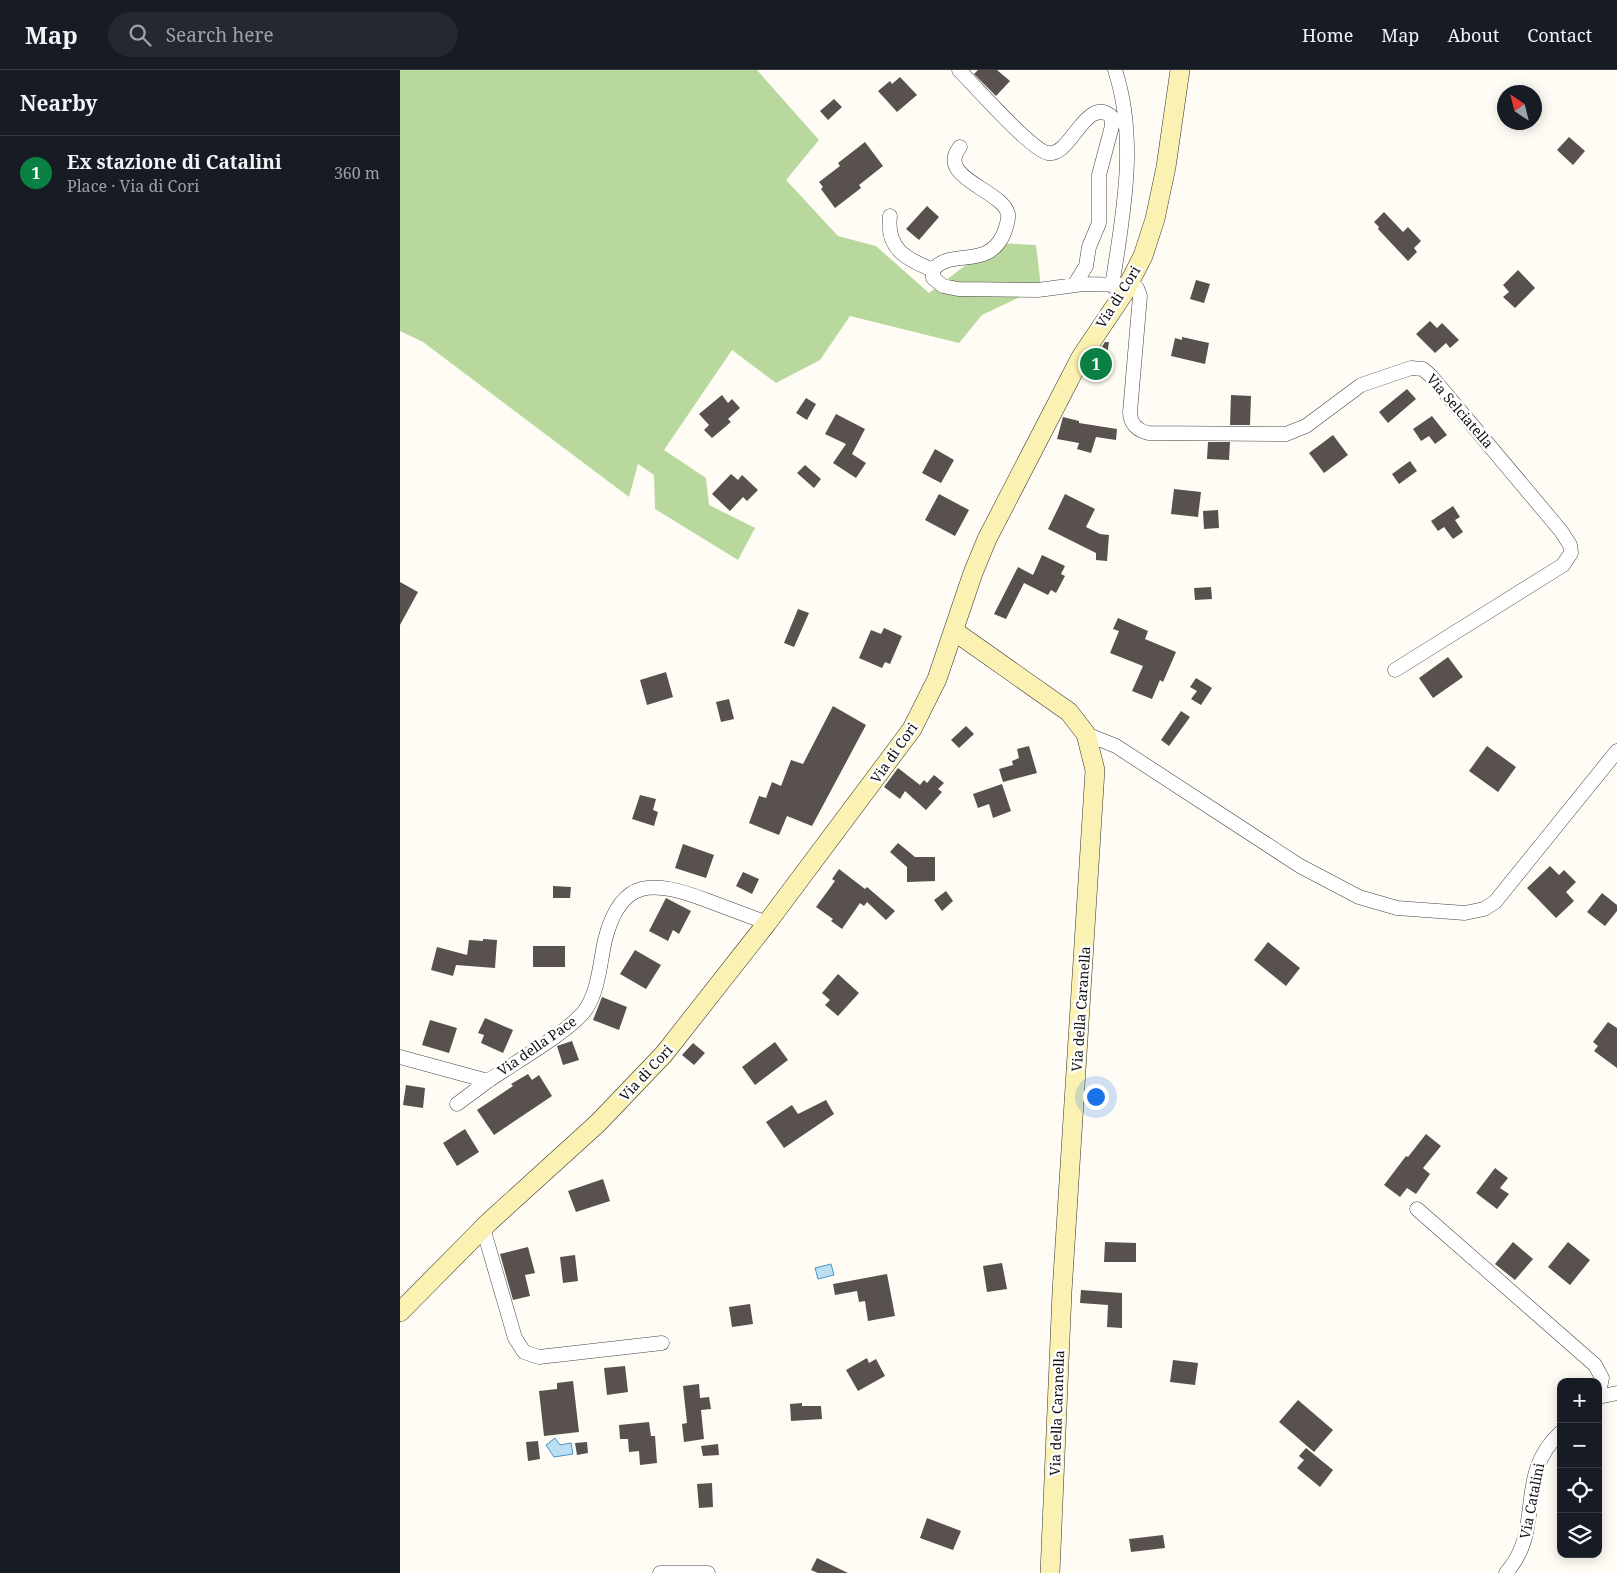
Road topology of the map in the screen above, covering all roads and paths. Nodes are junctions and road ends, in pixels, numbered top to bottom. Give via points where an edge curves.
1 (960, 70) edge
2 (1115, 70) edge
3 (1180, 70) edge
4 (960, 147) dead end
5 (890, 216) dead end
6 (933, 270) junction
7 (1075, 284) junction
8 (1120, 285) junction
9 (954, 631) junction
10 (1395, 670) dead end
11 (1086, 734) junction
12 (1617, 751) edge
13 (767, 923) junction
14 (400, 1057) edge
15 (488, 1081) junction
16 (456, 1104) dead end
17 (1418, 1209) dead end
18 (483, 1228) junction
19 (400, 1312) edge
20 (662, 1343) dead end
21 (1602, 1378) edge
22 (1617, 1393) edge
23 (1602, 1396) edge
24 (1557, 1436) edge
25 (660, 1573) edge
26 (708, 1573) edge
27 (1050, 1573) edge
28 (1506, 1573) edge

1 - 7 street via 1029,141 1045,153 1061,149 1082,123 1093,115 1103,112 1111,116 1112,126 1099,175 1100,223 1089,248 1086,266
2 - 8 street via 1125,109 1127,163
3 - 8 main road, Via di Cori via 1155,219 1143,256
4 - 6 street via 955,157 960,172 1003,205 1008,221 998,243 987,253 946,261
5 - 6 street via 889,232 895,246 911,260
6 - 7 street via 935,280 943,286 958,289 1038,290
7 - 8 street
8 - 9 main road, Via di Cori via 987,539
8 - 10 street, Via Selciatella via 1137,288 1140,296 1130,412 1130,419 1138,429 1149,433 1286,434 1306,426 1361,384 1405,369 1419,368 1431,376 1565,535 1571,553 1563,565
9 - 11 main road, Via della Caranella via 1056,702 1076,719
9 - 13 main road, Via di Cori via 912,729
11 - 12 street via 1116,746 1300,866 1348,892 1397,908 1465,912 1484,909 1495,902
11 - 27 main road, Via della Caranella via 1094,759 1095,786 1063,1277
13 - 15 street, Via della Pace via 669,888 650,888 630,894 611,917 593,996 583,1013
13 - 18 main road, Via di Cori via 693,1019 647,1072 592,1128
14 - 15 street, Via della Pace
15 - 16 street
17 - 21 street via 1596,1365
18 - 19 main road, Via di Cori
18 - 20 street via 515,1338 524,1352 539,1357
22 - 23 street
24 - 28 street, Via Catalini via 1538,1462 1524,1544
25 - 26 street

